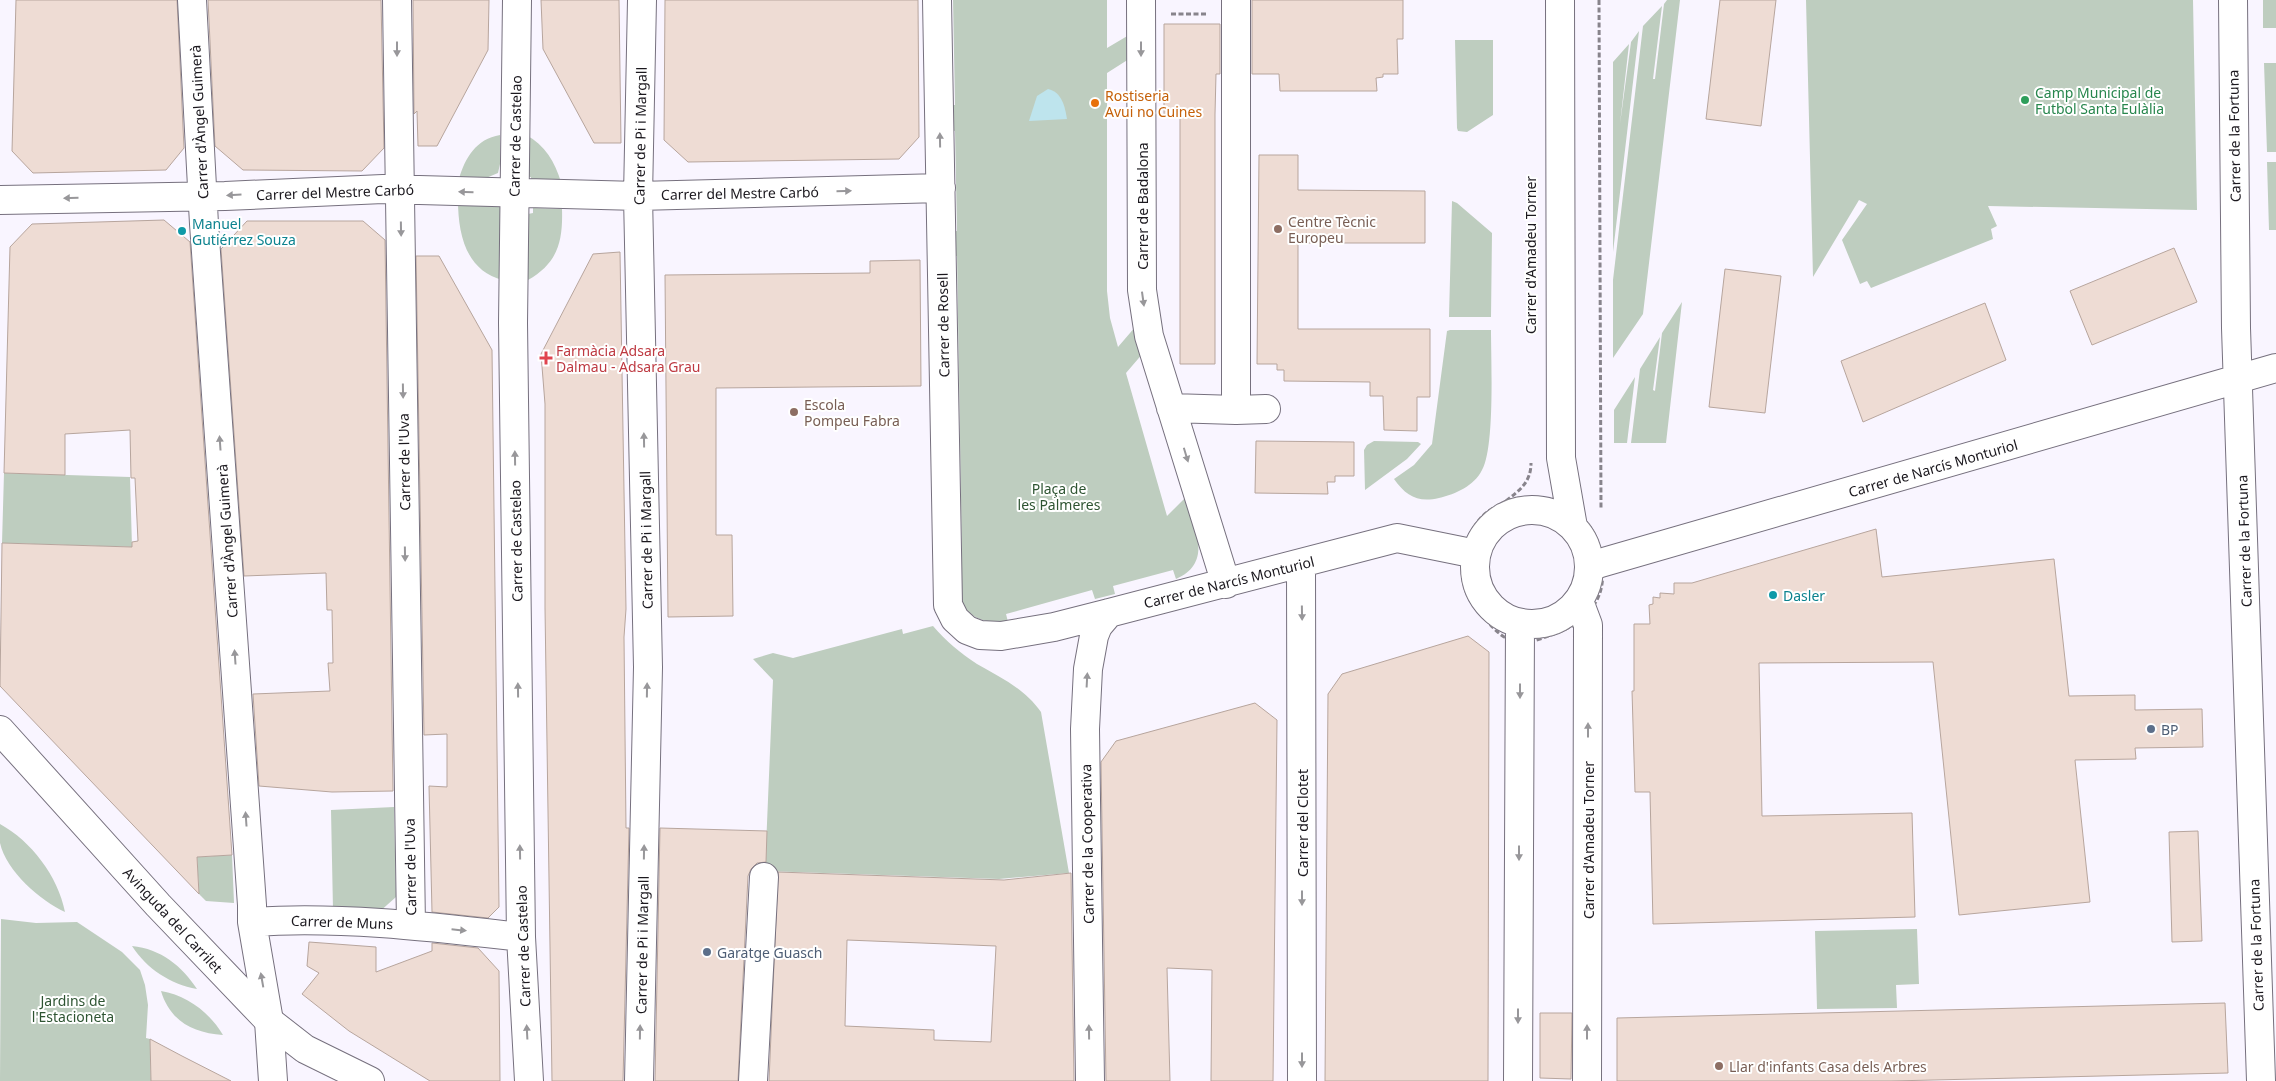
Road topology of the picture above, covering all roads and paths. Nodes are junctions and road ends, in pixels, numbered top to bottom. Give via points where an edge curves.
1 (192, 0) edge
2 (397, 0) edge
3 (517, 0) edge
4 (642, 0) edge
5 (938, 0) edge
6 (1141, 0) edge
7 (1560, 0) edge
8 (1599, 0) edge
9 (2232, 0) edge
10 (1236, 7) edge
11 (1171, 14) dead end
12 (940, 188) junction
13 (400, 189) junction
14 (514, 193) junction
15 (203, 196) junction
16 (638, 196) junction
17 (0, 200) edge
18 (2276, 368) edge
19 (2238, 379) junction
20 (1171, 408) junction
21 (1236, 410) junction
22 (1266, 410) dead end
23 (1531, 458) dead end
24 (1561, 458) junction
25 (1506, 501) dead end
26 (1533, 509) junction
27 (1601, 517) dead end
28 (1573, 527) junction
29 (1601, 536) dead end
30 (1476, 554) junction
31 (1596, 561) junction
32 (1301, 564) junction
33 (1226, 584) junction
34 (1582, 609) junction
35 (1109, 613) junction
36 (1520, 633) junction
37 (980, 635) joint
38 (0, 730) edge
39 (764, 878) dead end
40 (252, 922) junction
41 (411, 925) junction
42 (521, 937) junction
43 (270, 1021) junction
44 (273, 1081) edge
45 (370, 1081) edge
46 (529, 1081) edge
47 (639, 1081) edge
48 (753, 1081) edge
49 (1090, 1081) edge
50 (1302, 1081) edge
51 (1518, 1081) edge
52 (1587, 1081) edge
53 (2261, 1081) edge

1 - 15 street, Carrer d'Àngel Guimerà
2 -> 13 street, Carrer de l'Uva
3 - 14 street, Carrer de Castelao
4 - 16 street, Carrer de Pi i Margall
12 -> 5 street, Carrer de Rosell
6 -> 20 street, Carrer de Badalona via 1142,290 1149,336
7 - 24 street
8 - 27 path
9 - 19 street, Carrer de la Fortuna
10 - 11 path
10 - 21 street
16 -> 12 street, Carrer del Mestre Carbó
12 - 37 street, Carrer de Rosell via 948,605 955,619
14 -> 13 street, Carrer del Mestre Carbó
13 -> 15 street, Carrer del Mestre Carbó
13 -> 41 street, Carrer de l'Uva
14 - 16 street, Carrer del Mestre Carbó
42 -> 14 street, Carrer de Castelao
15 -> 17 street, Carrer del Mestre Carbó
40 -> 15 street, Carrer d'Àngel Guimerà
47 -> 16 street, Carrer de Pi i Margall via 648,667
18 - 19 street, Carrer de Narcís Monturiol
19 - 31 street, Carrer de Narcís Monturiol
19 - 53 street, Carrer de la Fortuna
20 - 21 street
20 -> 33 street, Carrer de Badalona
21 - 22 street
23 - 25 path via 1531,473 1525,484
24 - 26 street
24 - 28 street
26 - 28 street via 1547,511
26 - 30 street via 1500,518 1490,527
28 - 31 street
29 - 31 path
30 - 32 street, Carrer de Narcís Monturiol via 1397,538
30 - 36 street via 1476,578 1488,603
31 - 34 street
32 - 33 street, Carrer de Narcís Monturiol
32 -> 50 street, Carrer del Clotet
33 - 35 street, Carrer de Narcís Monturiol
34 - 36 street via 1571,610
34 - 36 path via 1573,625 1554,634 1537,640
52 -> 34 street, Carrer d'Amadeu Torner via 1588,625
35 - 37 street, Carrer de Narcís Monturiol via 1001,636
49 -> 35 street, Carrer de la Cooperativa via 1085,729 1088,669 1094,636
36 -> 51 street
38 - 43 street, Avinguda del Carrilet via 158,906
39 - 48 street
40 - 41 street, Carrer de Muns
43 -> 40 street, Carrer d'Àngel Guimerà
41 -> 42 street, Carrer de Muns
46 -> 42 street, Carrer de Castelao
43 - 44 street, Carrer d'Àngel Guimerà
43 - 45 street, Avinguda del Carrilet via 305,1049

